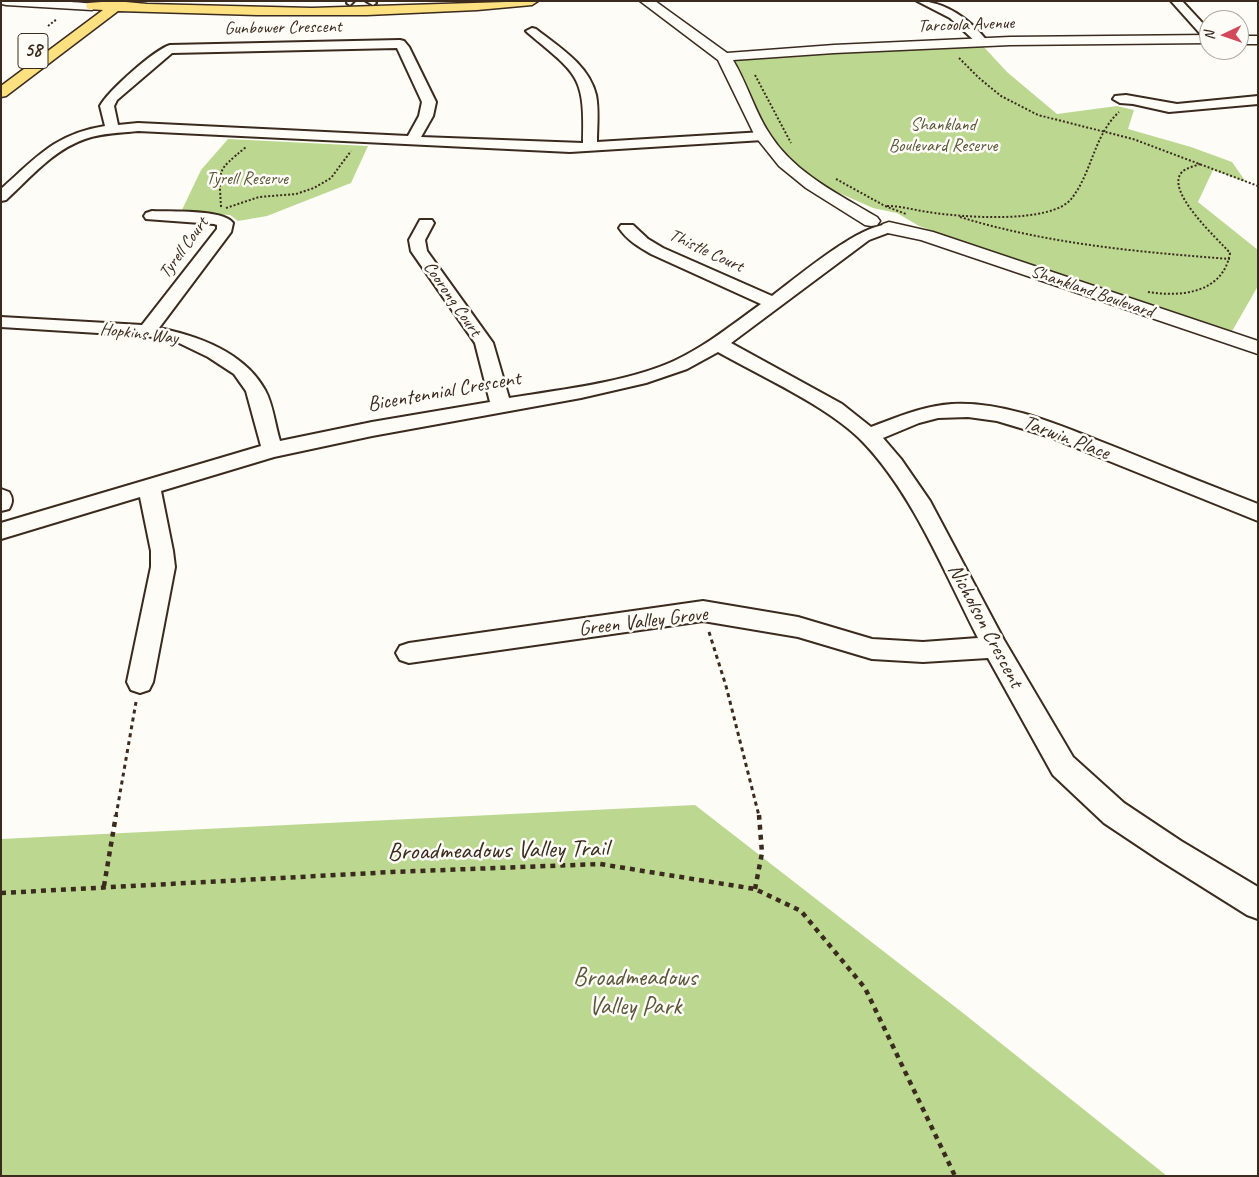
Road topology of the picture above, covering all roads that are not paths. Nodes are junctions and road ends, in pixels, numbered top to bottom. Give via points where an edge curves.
1 (6, 1) edge
2 (206, 1) edge
3 (402, 1) edge
4 (532, 1) edge
5 (646, 1) edge
6 (922, 1) edge
7 (1176, 1) edge
8 (351, 2) edge
9 (95, 4) edge
10 (119, 4) edge
11 (369, 5) edge
12 (194, 10) junction
13 (79, 16) dead end
14 (98, 20) junction
15 (1199, 27) edge
16 (532, 31) dead end
17 (1199, 38) edge
18 (982, 42) junction
19 (731, 57) junction
20 (1, 93) edge
21 (1126, 97) dead end
22 (1258, 100) edge
23 (112, 129) junction
24 (763, 136) junction
25 (412, 141) junction
26 (590, 148) junction
27 (1, 197) edge
28 (152, 216) dead end
29 (884, 221) junction
30 (426, 223) dead end
31 (627, 228) dead end
32 (772, 304) junction
33 (1, 322) edge
34 (147, 331) junction
35 (718, 344) junction
36 (1258, 348) edge
37 (501, 406) junction
38 (870, 436) junction
39 (272, 450) junction
40 (149, 487) junction
41 (1, 497) edge
42 (1, 503) edge
43 (1258, 513) edge
44 (1, 531) edge
45 (995, 648) junction
46 (409, 654) dead end
47 (140, 682) road end
48 (1258, 904) edge

1 - 9 street
2 - 8 main road
3 - 11 main road
4 - 11 main road via 436,9
5 - 19 street, Shankland Boulevard
6 - 18 street via 954,16
7 - 15 street
8 - 11 main road via 352,8
9 - 10 main road
9 - 13 main road
10 - 12 main road
10 - 14 main road, 58
11 - 12 main road
12 - 14 main road via 126,14
14 - 20 main road, 58
16 - 26 street via 577,69 584,81 589,94
17 - 18 street, Tarcoola Avenue
18 - 19 street, Tarcoola Avenue via 795,50
19 - 24 street, Shankland Boulevard via 732,71
21 - 22 street via 1145,104 1177,108
23 - 25 street via 138,127
23 - 25 street, Gunbower Crescent via 107,106 110,98 170,49 400,44 429,102 426,116
23 - 27 street via 72,140 54,150
24 - 26 street
24 - 29 street, Shankland Boulevard via 804,179 832,198
25 - 26 street
28 - 34 street, Tyrell Court via 217,219 225,223 225,229
29 - 32 street, Bicentennial Crescent
29 - 36 street, Shankland Boulevard
30 - 37 street, Coorong Court via 418,240 418,251 484,343
31 - 32 street, Thistle Court via 657,250
32 - 35 street, Bicentennial Crescent
33 - 34 street, Hopkins Way
34 - 39 street, Hopkins Way via 182,338 215,353 241,370 256,391
35 - 37 street, Bicentennial Crescent via 680,365 646,377
35 - 38 street, Nicholson Crescent via 835,409
37 - 39 street, Bicentennial Crescent
38 - 43 street, Tarwin Place via 937,412 977,411 1004,415 1036,424
38 - 45 street, Nicholson Crescent via 894,464 922,507
39 - 40 street, Bicentennial Crescent
40 - 44 street, Bicentennial Crescent
40 - 47 street via 163,567
41 - 42 street
45 - 46 street, Green Valley Grove via 923,652 872,649 798,627 703,611
45 - 48 street, Nicholson Crescent via 1063,766 1089,792 1171,851

